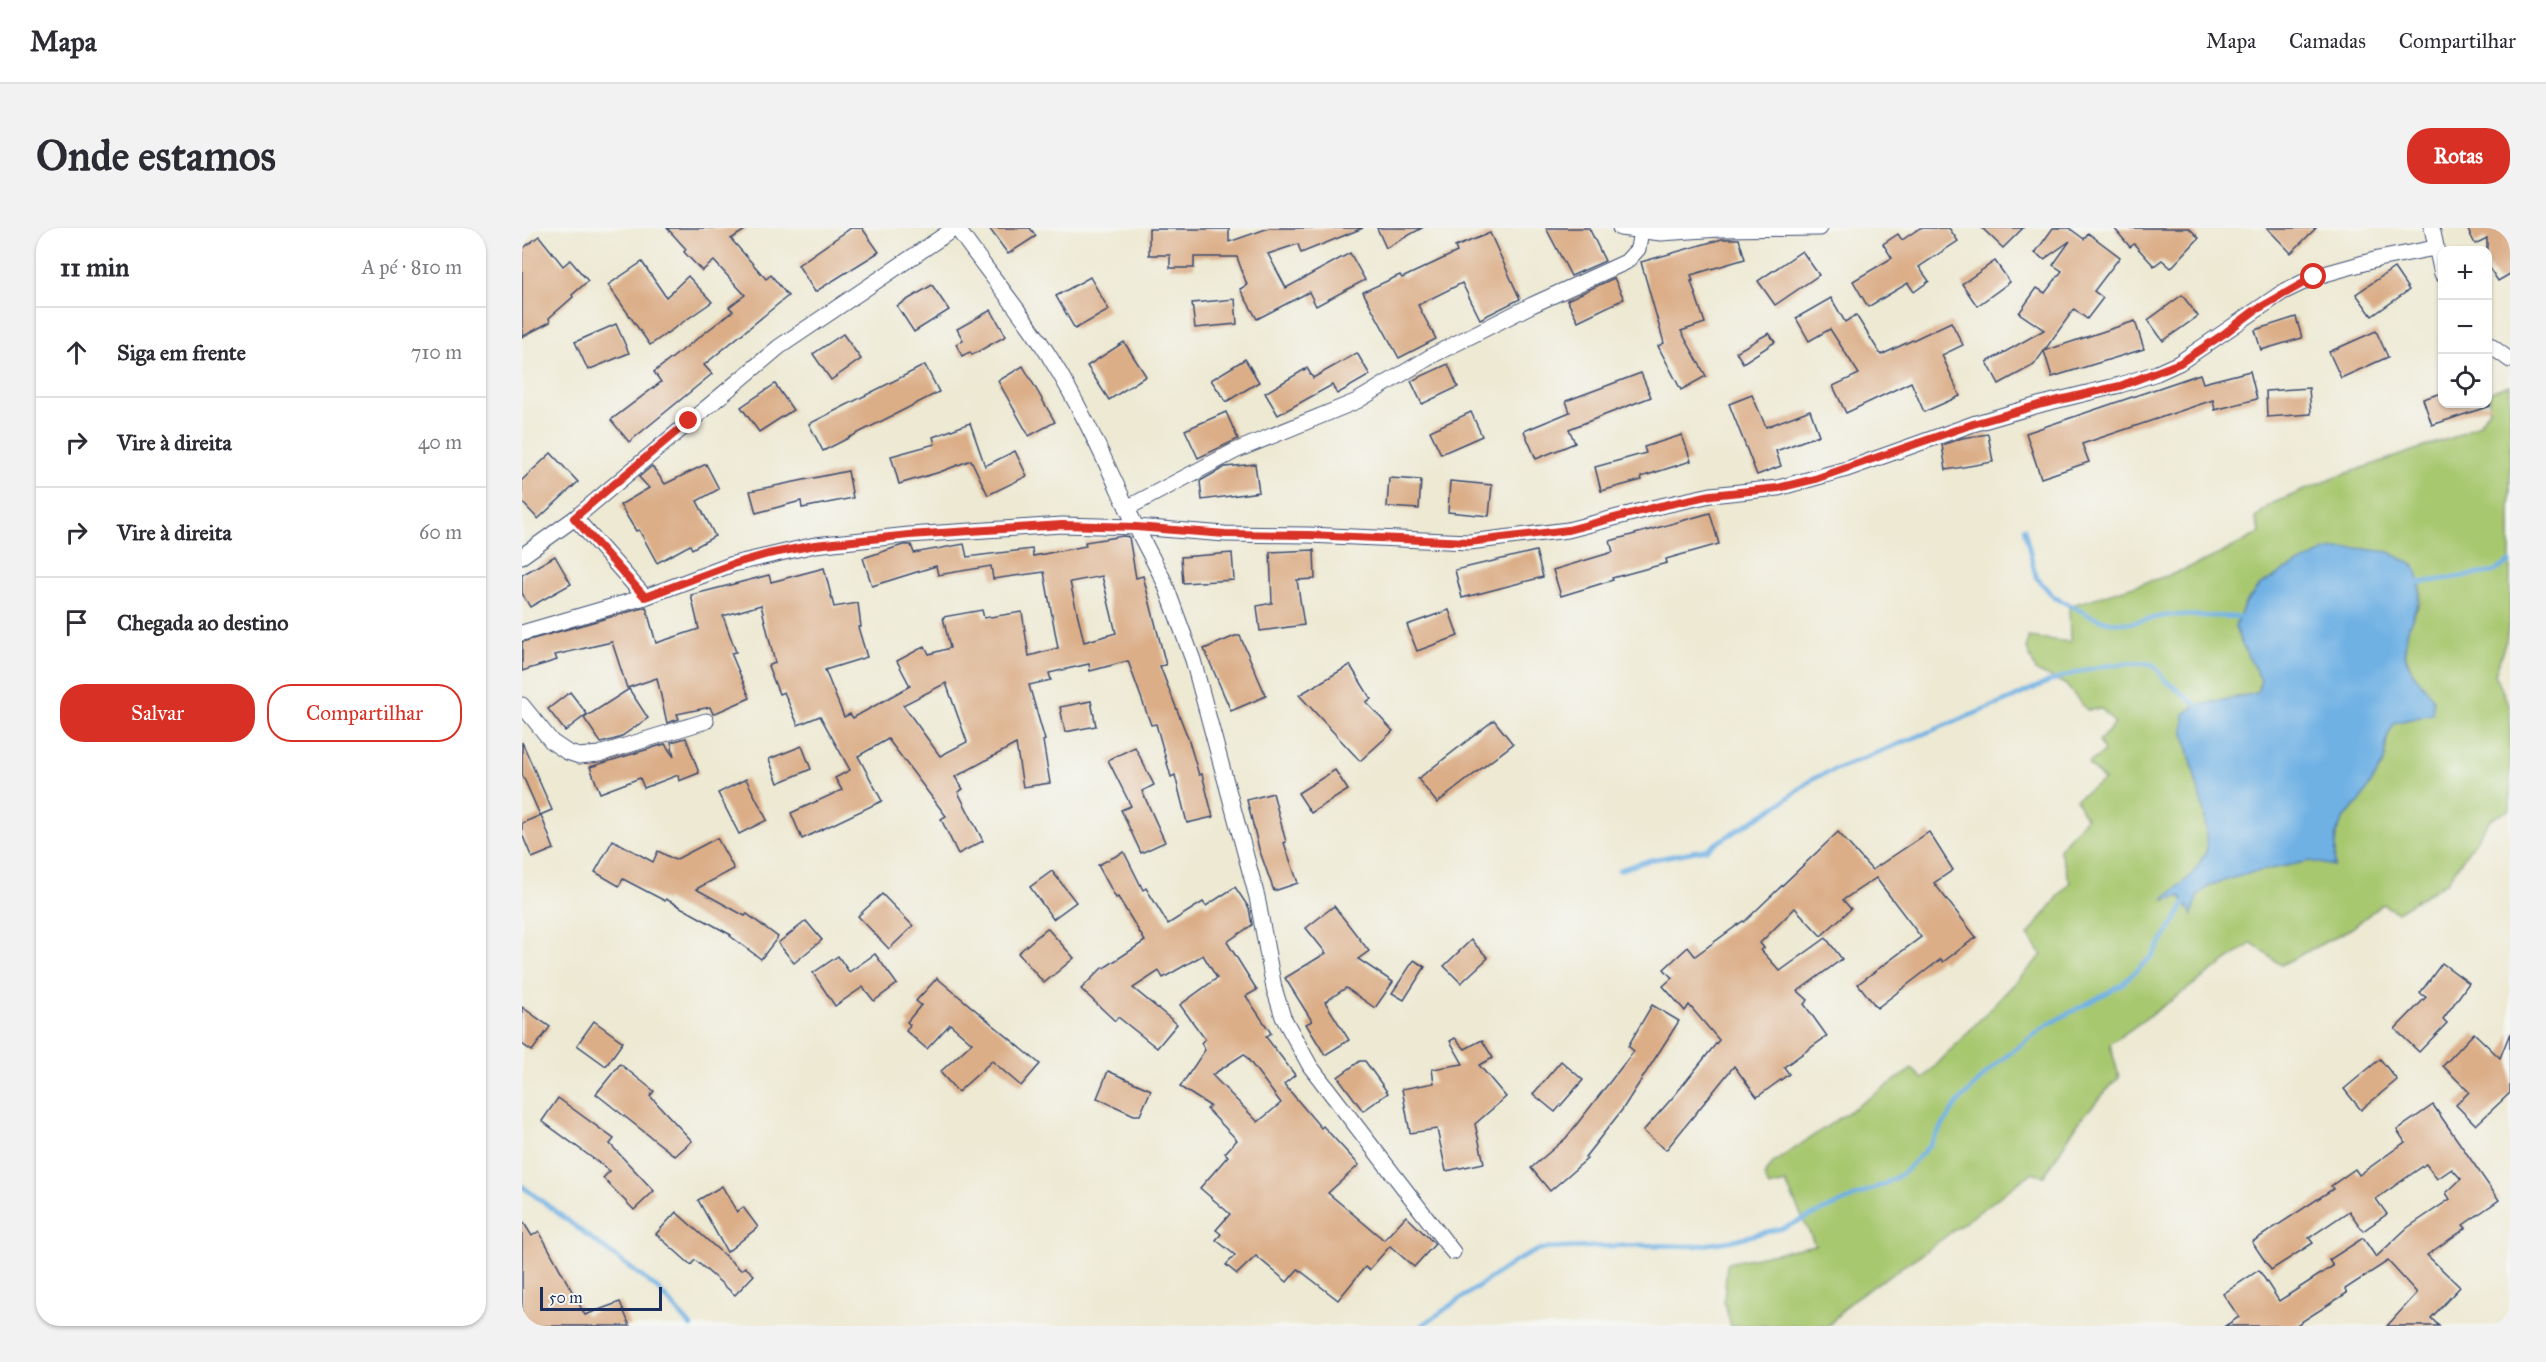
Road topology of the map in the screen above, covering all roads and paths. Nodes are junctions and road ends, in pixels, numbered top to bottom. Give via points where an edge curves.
1 (956, 228) edge
2 (1620, 228) edge
3 (1820, 228) edge
4 (2432, 228) edge
5 (1641, 230) junction
6 (2435, 248) junction
7 (2438, 259) edge
8 (2492, 347) edge
9 (2510, 360) edge
10 (1127, 508) junction
11 (574, 518) junction
12 (1136, 527) junction
13 (522, 556) edge
14 (645, 597) junction
15 (522, 633) edge
16 (522, 705) edge
17 (706, 721) dead end
18 (1453, 1252) dead end

1 - 10 street via 1063,378
1 - 11 street via 779,347
2 - 5 street
3 - 5 street via 1661,233
4 - 6 street
5 - 10 street via 1638,249 1626,262 1435,354 1358,401 1235,451
6 - 7 street
6 - 12 street via 2314,277 2254,311 2180,363 2157,373 1973,424 1847,469 1778,488 1711,495 1568,530 1469,542
8 - 9 street
10 - 12 street
11 - 13 street
11 - 14 street
12 - 14 street via 1062,525 815,545 733,564
12 - 18 street via 1164,580 1193,660 1257,897 1283,1017 1310,1066
14 - 15 street
16 - 17 street via 552,742 579,756 599,754

